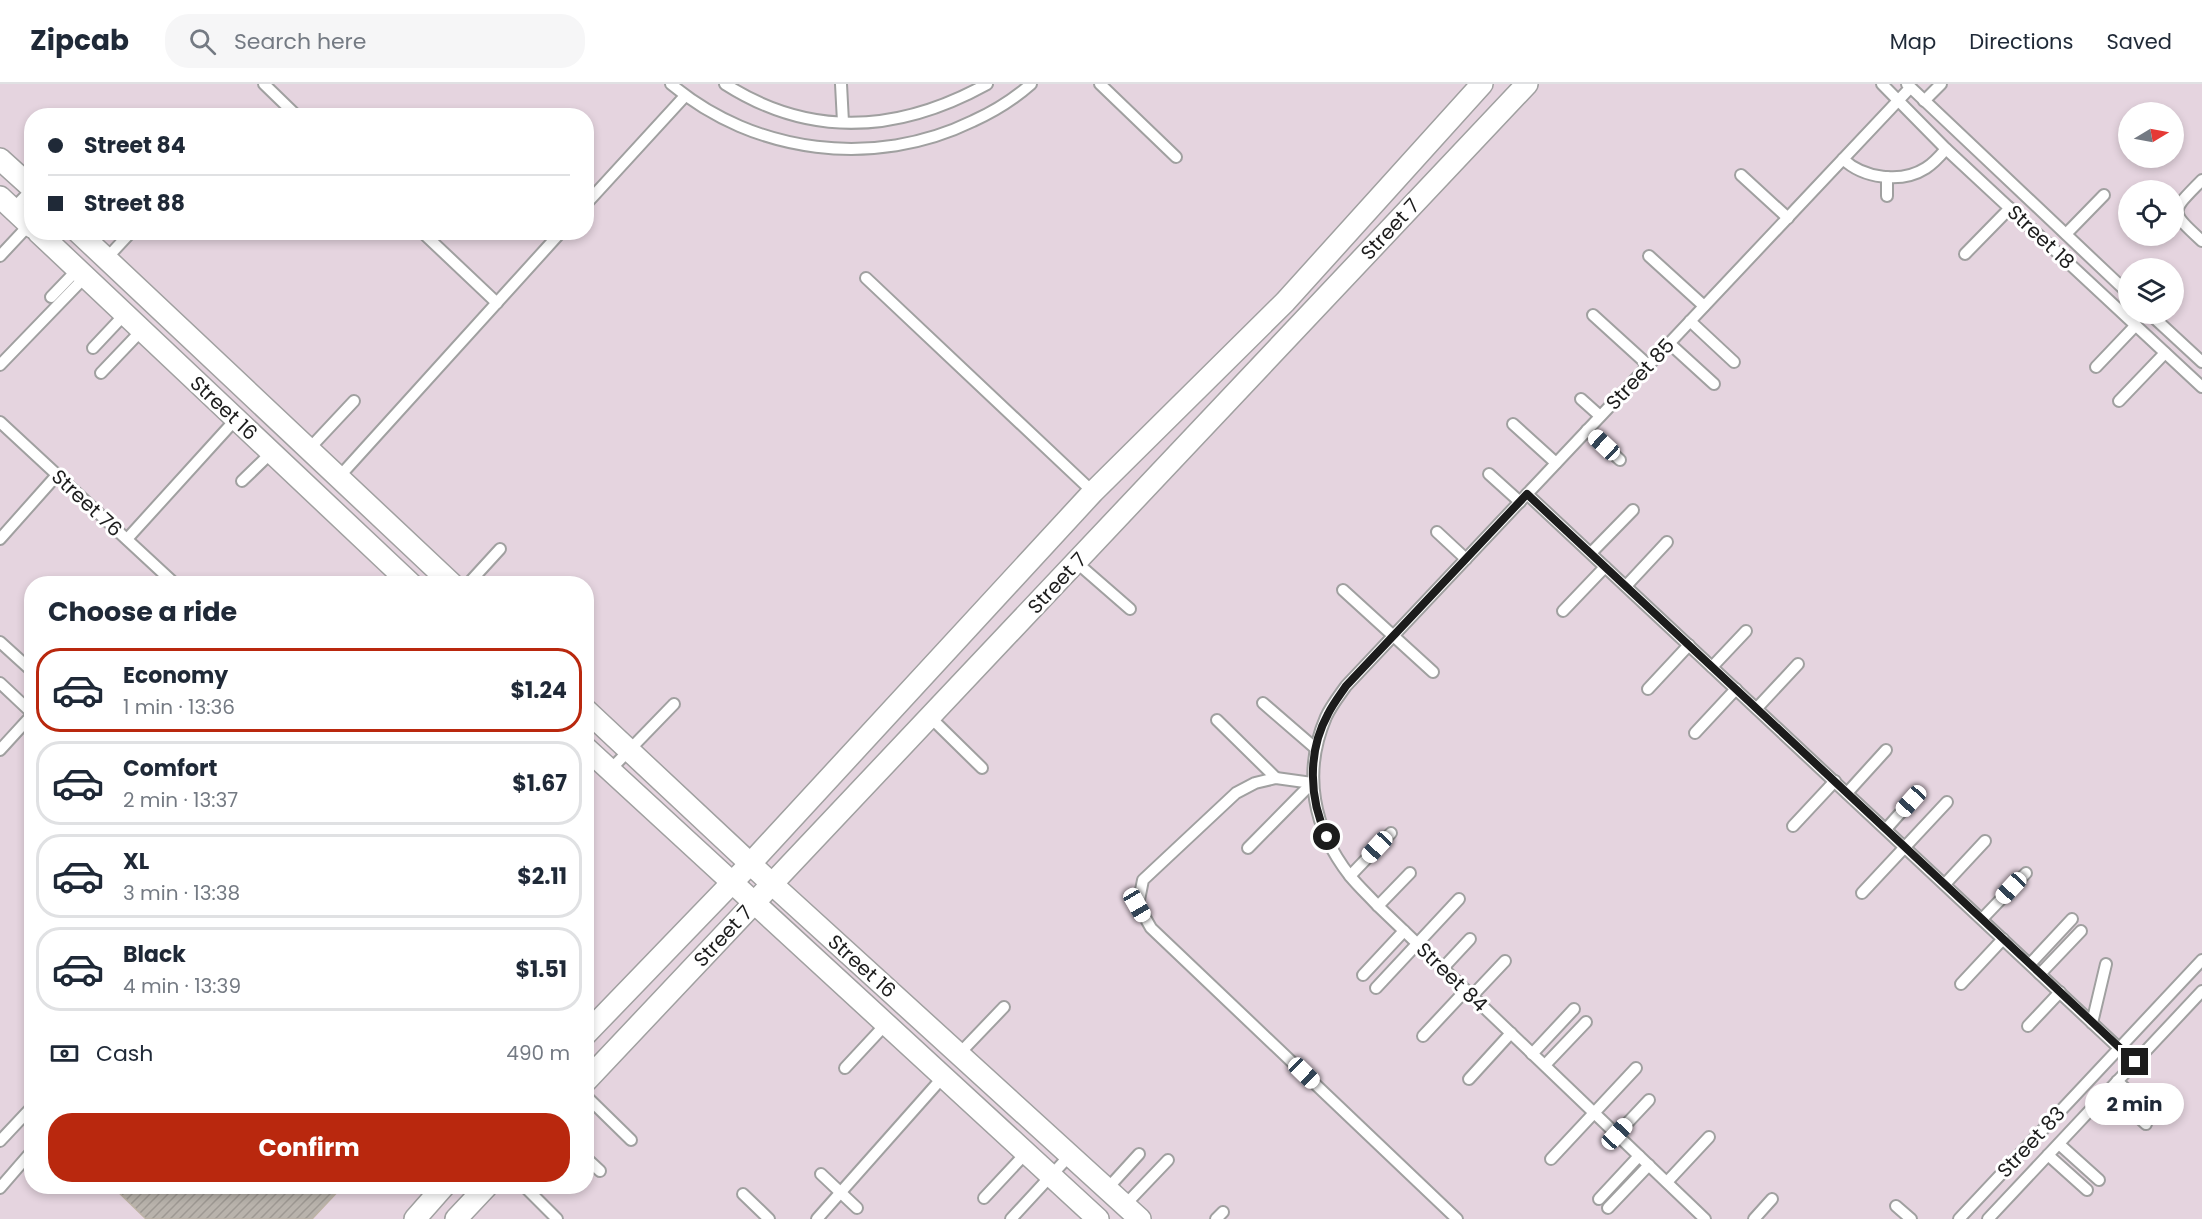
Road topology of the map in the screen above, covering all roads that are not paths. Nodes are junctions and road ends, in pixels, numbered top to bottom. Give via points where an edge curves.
1 (264, 84) edge
2 (671, 84) edge
3 (725, 84) edge
4 (842, 84) edge
5 (987, 84) edge
6 (1031, 84) edge
7 (1100, 84) edge
8 (1482, 84) edge
9 (1527, 84) edge
10 (1882, 84) edge
11 (1941, 84) edge
12 (1909, 86) edge
13 (685, 96) junction
14 (1899, 100) junction
15 (1924, 101) junction
16 (289, 108) edge
17 (838, 122) junction
18 (1946, 149) junction
19 (1176, 158) dead end
20 (0, 159) edge
21 (1843, 159) junction
22 (1741, 175) dead end
23 (1887, 177) junction
24 (2202, 180) edge
25 (24, 181) edge
26 (24, 193) edge
27 (594, 195) edge
28 (2104, 195) dead end
29 (1887, 196) dead end
30 (7, 203) edge
31 (2010, 208) junction
32 (1788, 218) junction
33 (24, 219) edge
34 (2066, 234) junction
35 (24, 236) edge
36 (46, 240) edge
37 (86, 240) edge
38 (124, 240) edge
39 (430, 240) edge
40 (554, 240) edge
41 (2202, 242) edge
42 (1965, 254) dead end
43 (0, 256) edge
44 (1649, 256) dead end
45 (106, 259) junction
46 (81, 273) junction
47 (866, 278) dead end
48 (2118, 283) edge
49 (51, 297) dead end
50 (497, 303) junction
51 (1704, 306) junction
52 (124, 314) junction
53 (1593, 315) dead end
54 (1690, 321) junction
55 (2161, 324) edge
56 (2136, 325) junction
57 (142, 330) junction
58 (1669, 343) junction
59 (93, 348) dead end
60 (2165, 352) junction
61 (1734, 362) dead end
62 (2202, 362) edge
63 (0, 365) edge
64 (1648, 365) junction
65 (2096, 368) dead end
66 (101, 373) dead end
67 (1714, 384) dead end
68 (2202, 387) edge
69 (1581, 399) dead end
70 (354, 401) dead end
71 (2119, 401) dead end
72 (1600, 416) junction
73 (236, 419) junction
74 (0, 422) edge
75 (1513, 424) dead end
76 (1587, 430) junction
77 (309, 449) junction
78 (272, 452) junction
79 (1620, 460) dead end
80 (1556, 463) junction
81 (1490, 474) dead end
82 (57, 475) junction
83 (339, 477) junction
84 (242, 481) dead end
85 (1092, 492) junction
86 (1523, 498) junction
87 (1633, 510) dead end
88 (384, 520) junction
89 (1437, 532) dead end
90 (0, 539) edge
91 (127, 539) junction
92 (366, 541) junction
93 (1667, 542) dead end
94 (500, 549) dead end
95 (1591, 553) junction
96 (1466, 559) junction
97 (1076, 562) junction
98 (1605, 567) junction
99 (166, 576) edge
100 (403, 576) edge
101 (444, 576) edge
102 (475, 576) edge
103 (1626, 586) junction
104 (1343, 590) dead end
105 (1130, 609) dead end
106 (1563, 611) dead end
107 (1746, 632) dead end
108 (1393, 636) junction
109 (0, 642) edge
110 (1689, 645) junction
111 (24, 664) edge
112 (1798, 664) dead end
113 (1712, 667) junction
114 (1433, 672) dead end
115 (0, 683) edge
116 (1346, 686) joint
117 (1648, 689) dead end
118 (1736, 689) junction
119 (1263, 703) dead end
120 (674, 704) dead end
121 (24, 706) edge
122 (1757, 708) junction
123 (594, 717) edge
124 (930, 717) junction
125 (1217, 720) dead end
126 (24, 723) edge
127 (1695, 734) dead end
128 (1315, 748) junction
129 (0, 750) edge
130 (629, 750) junction
131 (1886, 750) dead end
132 (594, 755) edge
133 (982, 768) dead end
134 (610, 770) junction
135 (1276, 778) junction
136 (1835, 781) junction
137 (1312, 783) junction
138 (1847, 793) junction
139 (1911, 801) dead end
140 (1947, 802) dead end
141 (1793, 826) dead end
142 (1886, 829) junction
143 (1391, 833) dead end
144 (1985, 841) dead end
145 (1905, 847) junction
146 (1248, 848) dead end
147 (750, 864) junction
148 (1410, 873) dead end
149 (2026, 873) dead end
150 (1350, 876) junction
151 (732, 882) junction
152 (1945, 884) junction
153 (772, 885) junction
154 (1862, 893) dead end
155 (1459, 899) dead end
156 (754, 903) junction
157 (1378, 906) junction
158 (1982, 919) junction
159 (2072, 919) dead end
160 (1404, 931) junction
161 (2081, 931) dead end
162 (1470, 939) dead end
163 (2003, 939) junction
164 (1418, 944) junction
165 (2202, 960) edge
166 (1505, 961) dead end
167 (2030, 964) junction
168 (2106, 964) dead end
169 (1443, 968) junction
170 (2040, 974) junction
171 (1363, 975) dead end
172 (880, 984) junction
173 (1961, 984) dead end
174 (1376, 988) dead end
175 (2060, 992) junction
176 (1469, 993) junction
177 (2201, 993) edge
178 (861, 1003) junction
179 (1004, 1007) dead end
180 (1574, 1009) dead end
181 (1586, 1022) dead end
182 (2092, 1023) junction
183 (885, 1025) junction
184 (594, 1026) edge
185 (2028, 1026) dead end
186 (1511, 1034) junction
187 (1424, 1036) dead end
188 (2119, 1048) junction
189 (1532, 1053) junction
190 (959, 1054) junction
191 (2135, 1062) junction
192 (1545, 1065) junction
193 (845, 1068) dead end
194 (1636, 1068) dead end
195 (594, 1073) edge
196 (943, 1077) junction
197 (1469, 1078) dead end
198 (2117, 1081) junction
199 (2109, 1090) junction
200 (1649, 1100) dead end
201 (594, 1104) edge
202 (1594, 1113) junction
203 (2152, 1113) dead end
204 (24, 1116) edge
205 (2146, 1124) dead end
206 (1617, 1134) junction
207 (1709, 1137) dead end
208 (631, 1140) dead end
209 (0, 1141) edge
210 (2059, 1144) junction
211 (1026, 1153) junction
212 (1071, 1154) junction
213 (1139, 1154) dead end
214 (2048, 1155) junction
215 (1639, 1156) junction
216 (1551, 1159) dead end
217 (1168, 1160) dead end
218 (24, 1161) edge
219 (594, 1165) edge
220 (1648, 1165) junction
221 (600, 1171) dead end
222 (821, 1174) dead end
223 (1051, 1176) junction
224 (2099, 1180) dead end
225 (1667, 1182) junction
226 (0, 1188) edge
227 (1108, 1188) junction
228 (2087, 1190) dead end
229 (841, 1193) junction
230 (437, 1194) edge
231 (479, 1194) edge
232 (532, 1194) edge
233 (743, 1194) dead end
234 (984, 1198) dead end
235 (1599, 1199) dead end
236 (1772, 1199) dead end
237 (1896, 1206) dead end
238 (857, 1208) dead end
239 (1608, 1208) dead end
240 (1133, 1212) edge
241 (1091, 1217) edge
242 (415, 1219) edge
243 (456, 1219) edge
244 (557, 1219) edge
245 (769, 1219) edge
246 (817, 1219) edge
247 (1011, 1219) edge
248 (1457, 1219) edge
249 (1705, 1219) edge
250 (1754, 1219) edge
251 (1911, 1219) edge
252 (1959, 1219) edge
253 (1988, 1219) edge

1 - 16 lane
2 - 13 lane
3 - 17 lane via 777,111 813,121
4 - 17 lane
5 - 17 lane via 927,112 895,120
6 - 13 lane via 992,112 915,143 833,149 792,144 753,132 715,116
7 - 19 lane
8 - 85 street, Street 7 via 1285,302
9 - 97 street, Street 7
10 - 14 lane, Street 18
11 - 15 lane
12 - 14 lane, Street 85
12 - 15 lane, Street 18
13 - 27 lane
14 - 18 lane, Street 18
14 - 21 lane, Street 85
15 - 34 lane, Street 18
18 - 23 lane via 1924,169 1911,175
18 - 31 lane, Street 18
20 - 25 street
21 - 23 lane via 1859,172
21 - 32 lane, Street 85
22 - 32 lane
23 - 29 lane
24 - 41 lane via 2178,204 2176,212
26 - 30 lane
28 - 34 lane
30 - 33 street, Street 16
31 - 42 lane
31 - 56 lane, Street 18
32 - 51 lane, Street 85
34 - 48 lane, Street 18
35 - 43 lane
36 - 46 street, Street 16
37 - 45 street, Street 16
38 - 45 lane
39 - 50 lane
40 - 50 lane
44 - 51 lane
45 - 77 street, Street 16
46 - 49 lane
46 - 52 street, Street 16
46 - 63 lane
47 - 85 lane
50 - 83 lane
51 - 54 lane, Street 85
52 - 57 street, Street 16
52 - 59 lane
53 - 64 lane
54 - 58 lane, Street 85
54 - 61 lane
55 - 62 lane
56 - 60 lane, Street 18
56 - 65 lane
57 - 66 lane
57 - 73 street, Street 16
58 - 64 lane, Street 85
58 - 67 lane
60 - 68 lane, Street 18
60 - 71 lane
64 - 72 lane, Street 85
69 - 72 lane
70 - 77 lane
72 - 76 lane, Street 85
73 - 78 street, Street 16
73 - 91 lane
74 - 82 lane, Street 76
75 - 80 lane
76 - 79 lane
76 - 80 lane, Street 85
77 - 83 street, Street 16
78 - 84 lane
78 - 92 street, Street 16
80 - 86 lane, Street 85
81 - 86 lane
82 - 90 lane
82 - 91 lane, Street 76
83 - 88 street, Street 16
85 - 147 street, Street 7
86 - 95 lane
86 - 96 lane, Street 85
87 - 95 lane
88 - 92 street
88 - 101 street, Street 16
89 - 96 lane
91 - 99 lane, Street 76
92 - 100 street, Street 16
93 - 103 lane
94 - 102 lane
95 - 98 lane
96 - 108 lane, Street 85
97 - 105 lane
97 - 124 street, Street 7
98 - 103 lane
98 - 106 lane
103 - 110 lane
104 - 108 lane
107 - 113 lane
108 - 114 lane
108 - 116 lane, Street 85
109 - 111 lane
110 - 113 lane
110 - 117 lane
112 - 122 lane
113 - 118 lane
115 - 121 lane
116 - 128 lane, Street 84 via 1327,715
118 - 122 lane
118 - 127 lane
119 - 128 lane
120 - 130 lane
122 - 136 lane
123 - 130 street, Street 16
124 - 133 lane
124 - 153 street, Street 7
125 - 135 lane
126 - 129 lane
128 - 137 lane, Street 84
130 - 134 lane
130 - 147 street, Street 16
131 - 138 lane
132 - 134 street, Street 16
134 - 151 street, Street 16
135 - 137 lane
135 - 248 lane via 1236,793 1143,880 1137,905 1151,928
136 - 138 lane
136 - 141 lane
137 - 146 lane
137 - 150 lane, Street 84 via 1319,820
138 - 142 lane
139 - 142 lane
140 - 145 lane
142 - 145 lane
143 - 150 lane
144 - 152 lane
145 - 152 lane
145 - 154 lane
147 - 151 street, Street 7
147 - 153 street, Street 16
148 - 157 lane
149 - 158 lane
150 - 157 lane, Street 84
151 - 156 street, Street 16
151 - 184 street, Street 7
152 - 158 lane
153 - 156 street, Street 7
153 - 172 street, Street 16
155 - 164 lane
156 - 178 street, Street 16
156 - 195 street, Street 7
157 - 160 lane, Street 84
158 - 163 lane
159 - 167 lane
160 - 164 lane, Street 84
160 - 171 lane
161 - 170 lane
162 - 169 lane
163 - 167 lane
163 - 173 lane
164 - 169 lane, Street 84
164 - 174 lane
165 - 188 lane, Street 83
166 - 176 lane
167 - 170 lane
168 - 182 lane
169 - 176 lane, Street 84
170 - 175 lane
172 - 178 street
172 - 190 street, Street 16
175 - 182 lane
175 - 185 lane
176 - 186 lane, Street 84
176 - 187 lane
177 - 191 lane, Street 83
178 - 183 street, Street 16
179 - 190 lane
180 - 189 lane
181 - 192 lane
182 - 188 lane
183 - 193 lane
183 - 196 street, Street 16
186 - 189 lane, Street 84
186 - 197 lane
188 - 191 lane
188 - 252 lane, Street 83
189 - 192 lane, Street 84
190 - 212 street, Street 16
191 - 198 lane, Street 83
192 - 202 lane, Street 84
194 - 202 lane
196 - 211 street, Street 16
196 - 229 lane
198 - 199 lane, Street 83
198 - 203 lane
199 - 205 lane
199 - 210 lane, Street 83
200 - 206 lane
201 - 208 lane
202 - 206 lane, Street 84
202 - 216 lane
204 - 209 lane
206 - 215 lane, Street 84
207 - 225 lane
210 - 214 lane, Street 83
210 - 224 lane
211 - 223 street, Street 16
211 - 234 lane
212 - 223 lane
212 - 227 street, Street 16
213 - 227 lane
214 - 228 lane
214 - 253 lane, Street 83
215 - 220 lane, Street 84
215 - 235 lane
217 - 240 lane
218 - 226 lane
219 - 221 lane
220 - 225 lane, Street 84
220 - 239 lane
222 - 229 lane
223 - 241 street, Street 16
223 - 247 lane
225 - 249 lane, Street 84
227 - 240 street, Street 16
229 - 238 lane
229 - 246 lane
230 - 242 street
231 - 243 street
232 - 244 lane
233 - 245 lane
236 - 250 lane
237 - 251 lane

